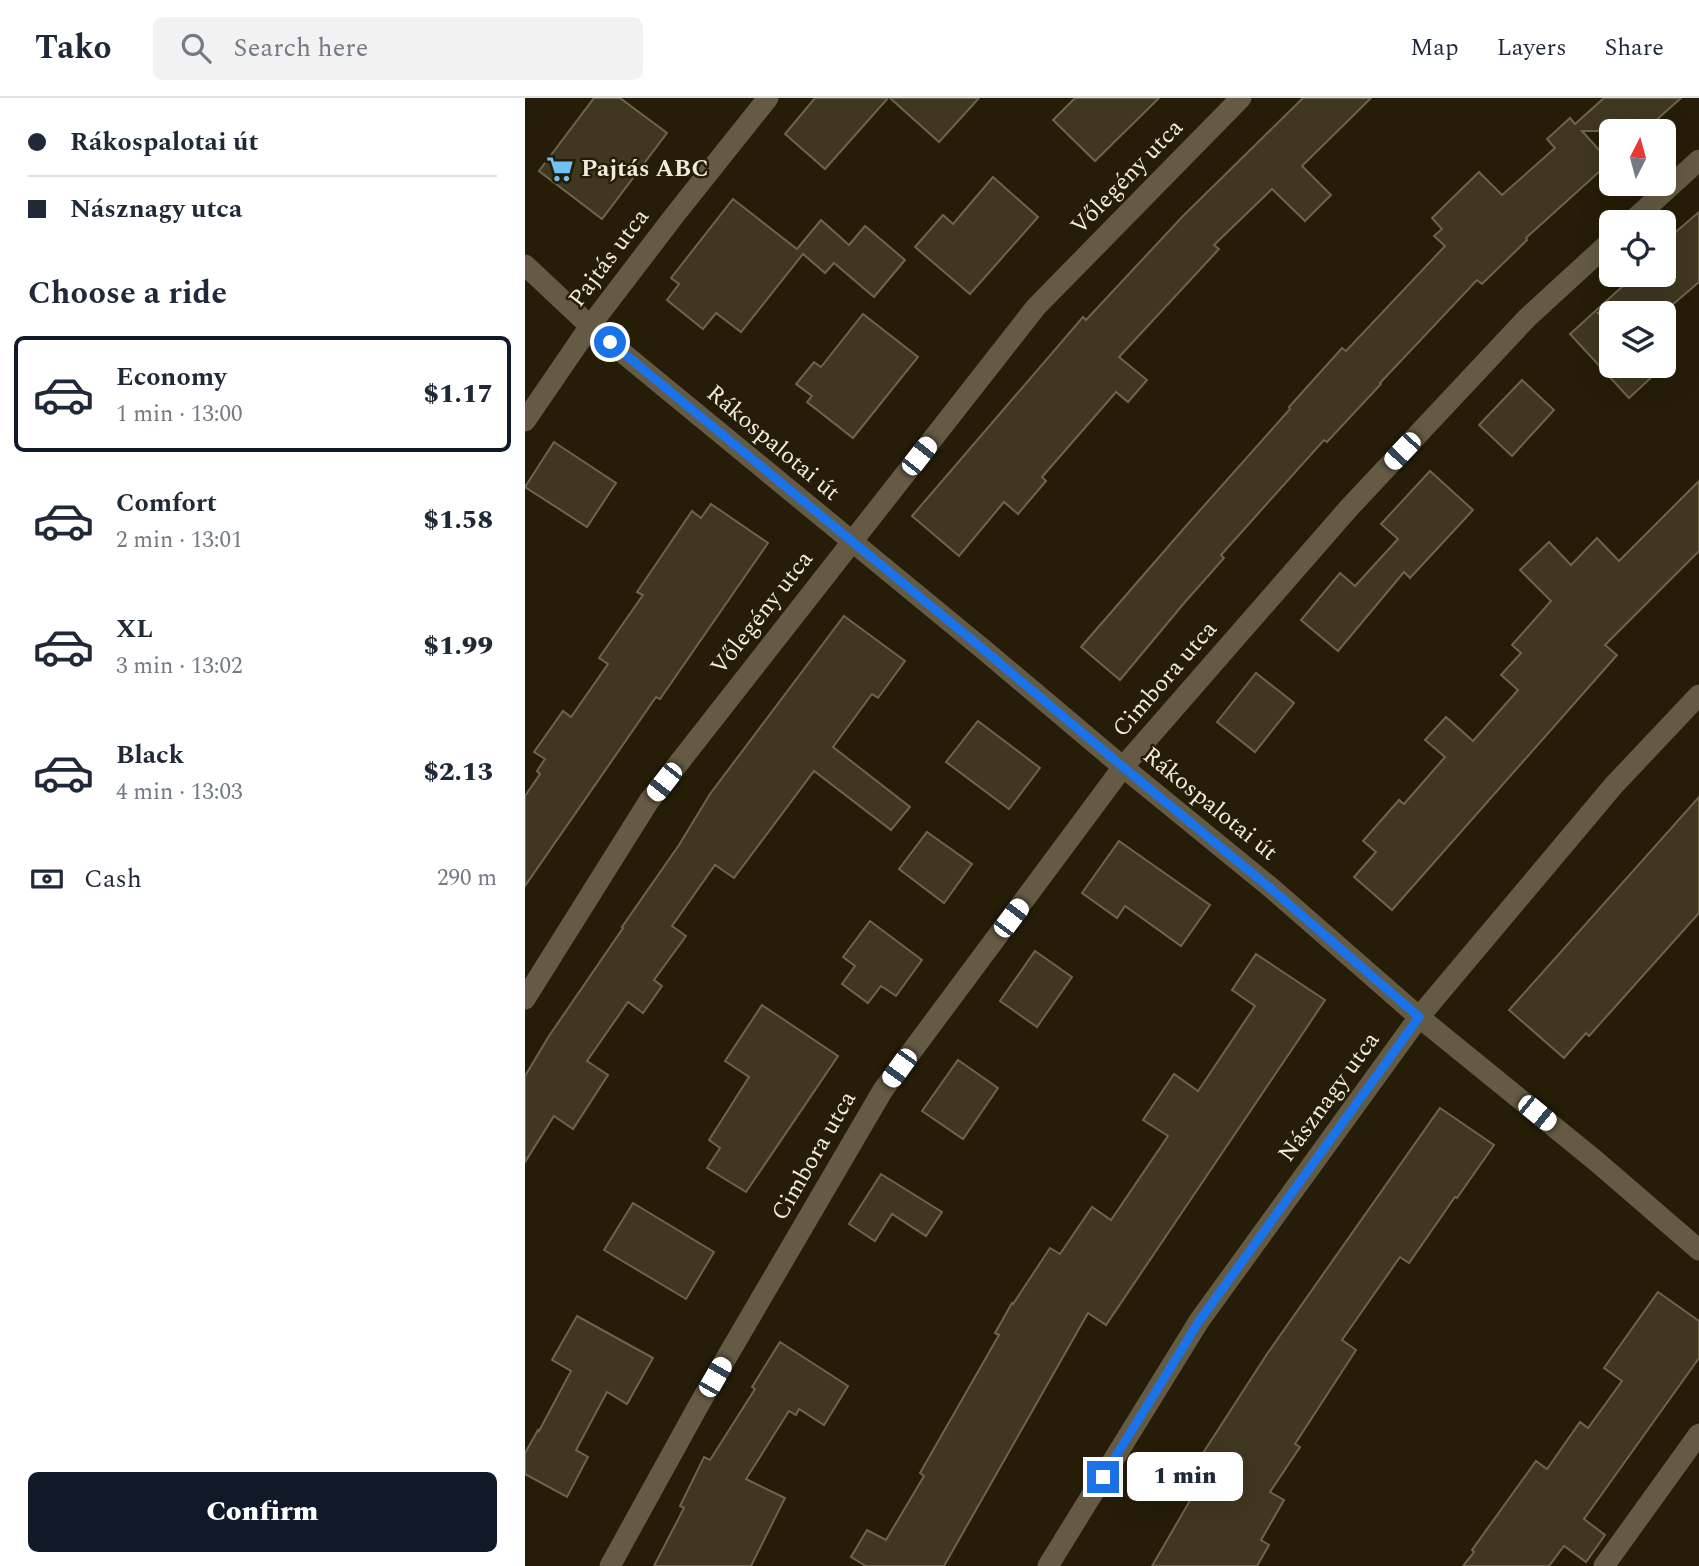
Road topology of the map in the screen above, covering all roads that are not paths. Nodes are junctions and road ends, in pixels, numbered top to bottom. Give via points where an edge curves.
1 (768, 98) edge
2 (1241, 98) edge
3 (1699, 160) edge
4 (1644, 210) edge
5 (1599, 252) edge
6 (525, 265) edge
7 (590, 326) junction
8 (525, 421) edge
9 (851, 541) junction
10 (1699, 695) edge
11 (1123, 767) junction
12 (525, 999) edge
13 (1419, 1017) junction
14 (1699, 1250) edge
15 (1699, 1434) edge
16 (610, 1566) edge
17 (1048, 1566) edge
18 (1604, 1566) edge

1 - 7 street, Pajtás utca
2 - 9 street, Vőlegény utca via 1036,307
3 - 4 street
5 - 11 street, Cimbora utca via 1527,318 1348,509
6 - 7 street, Rákospalotai út
7 - 8 street, Pajtás utca
7 - 9 street, Rákospalotai út
9 - 11 street, Rákospalotai út
9 - 12 street, Vőlegény utca via 649,801
10 - 13 street, Násznagy utca via 1615,785
11 - 13 street, Rákospalotai út
11 - 16 street, Cimbora utca via 883,1090
13 - 14 street, Rákospalotai út
13 - 17 street, Násznagy utca via 1199,1321
15 - 18 street

